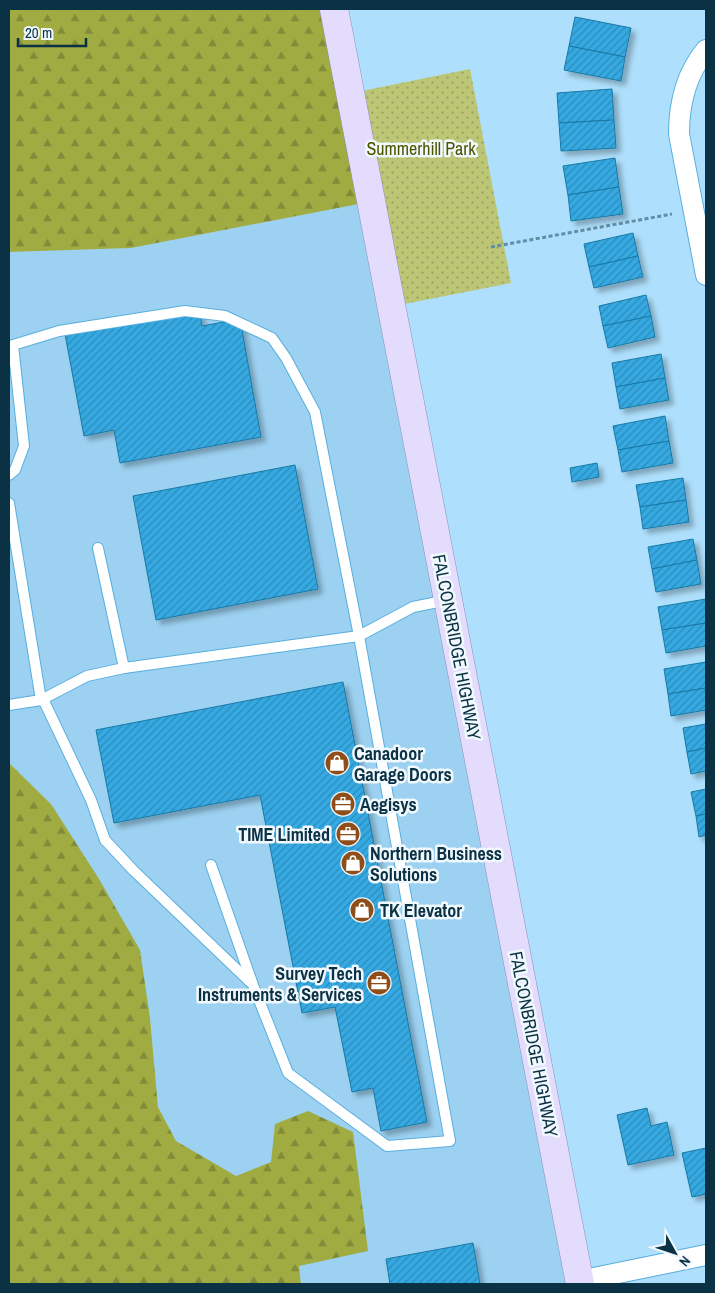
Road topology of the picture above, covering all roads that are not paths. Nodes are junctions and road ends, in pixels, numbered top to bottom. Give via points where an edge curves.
1 (334, 9) edge
2 (706, 50) edge
3 (706, 275) edge
4 (11, 345) edge
5 (9, 475) edge
6 (9, 503) edge
7 (98, 548) dead end
8 (448, 600) junction
9 (359, 636) junction
10 (124, 668) junction
11 (42, 700) junction
12 (9, 704) edge
13 (211, 865) dead end
14 (253, 985) junction
15 (706, 1255) edge
16 (580, 1283) edge

1 - 8 main road, FALCONBRIDGE HIGHWAY
2 - 3 street via 688,80 679,118 679,134
4 - 5 lane via 24,446 15,470
4 - 9 lane via 58,331 184,311 225,316 272,338 315,412
6 - 11 lane
7 - 10 lane
8 - 9 lane via 413,607
8 - 16 main road, FALCONBRIDGE HIGHWAY
9 - 10 lane
9 - 14 lane via 450,1141 387,1146 288,1073
10 - 11 lane via 87,676
11 - 12 lane
11 - 14 lane via 91,800 105,840
13 - 14 lane
15 - 16 street

